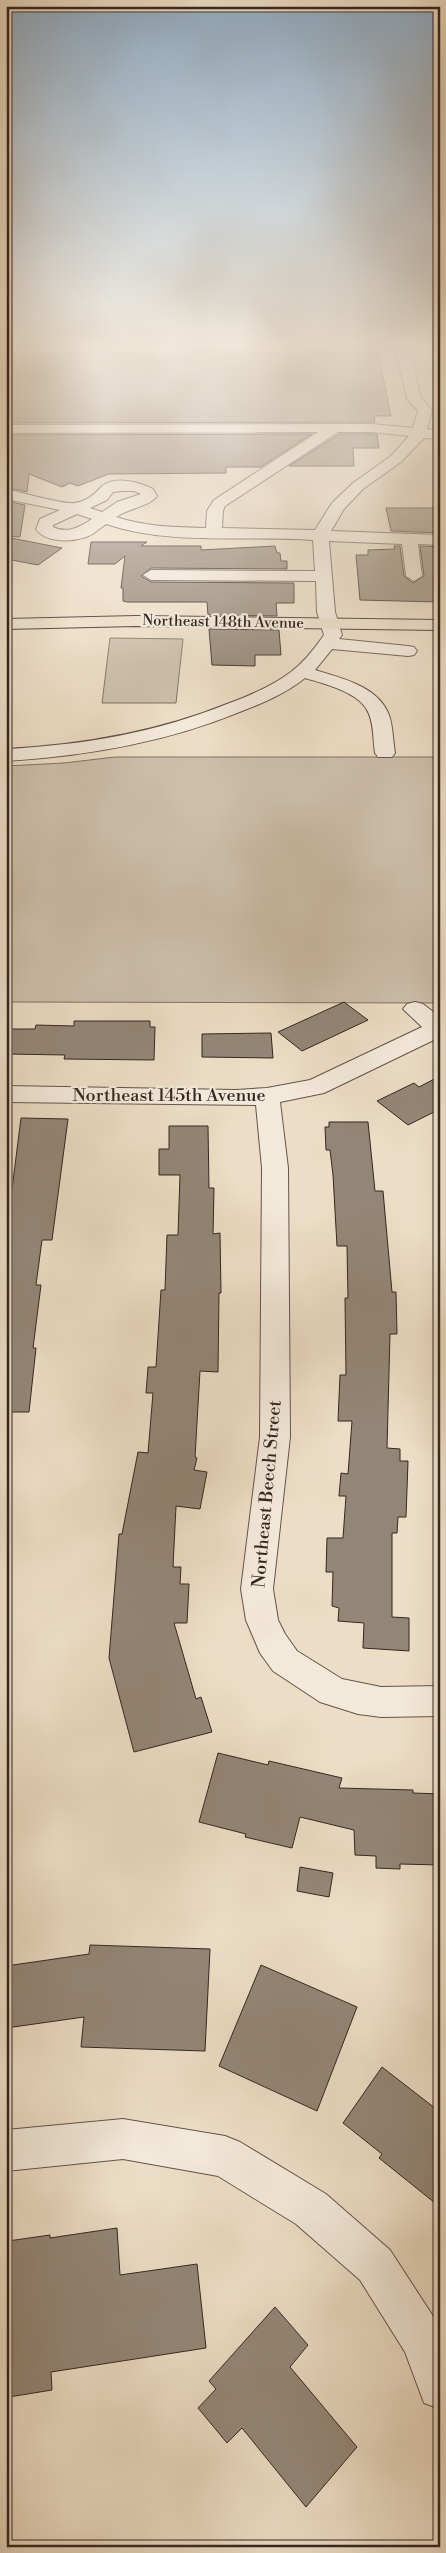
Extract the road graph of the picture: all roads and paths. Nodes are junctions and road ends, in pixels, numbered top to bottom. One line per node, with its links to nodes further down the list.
1 (279, 464): 6 (street)
2 (389, 464): 7 (street)
3 (6, 494): 4 (street)
4 (75, 508): 5 (street); 5 (street); 5 (street)
5 (105, 519): 6 (street)
6 (214, 532): 7 (street)
7 (321, 534): 8 (street); 11 (street)
8 (409, 540): 9 (street); 12 (street)
9 (440, 540)
10 (151, 575): 11 (street)
11 (324, 576): 13 (street)
12 (414, 576)
13 (330, 623): 14 (main road, Northeast 148th Avenue); 15 (main road, Northeast 148th Avenue); 16 (street)
14 (6, 624)
15 (440, 625)
16 (327, 643): 17 (street); 18 (street)
17 (408, 651)
18 (303, 672): 19 (street); 20 (street)
19 (385, 753)
20 (6, 755)
21 (416, 1009): 22 (street, Northeast 145th Avenue)
22 (439, 1028): 24 (street, Northeast 145th Avenue)
23 (6, 1094): 24 (street, Northeast 145th Avenue)
24 (268, 1096): 25 (street, Northeast Beech Street)
25 (440, 1701)
26 (6, 2151): 27 (street)
27 (432, 2336): 28 (street)
28 (440, 2387)

